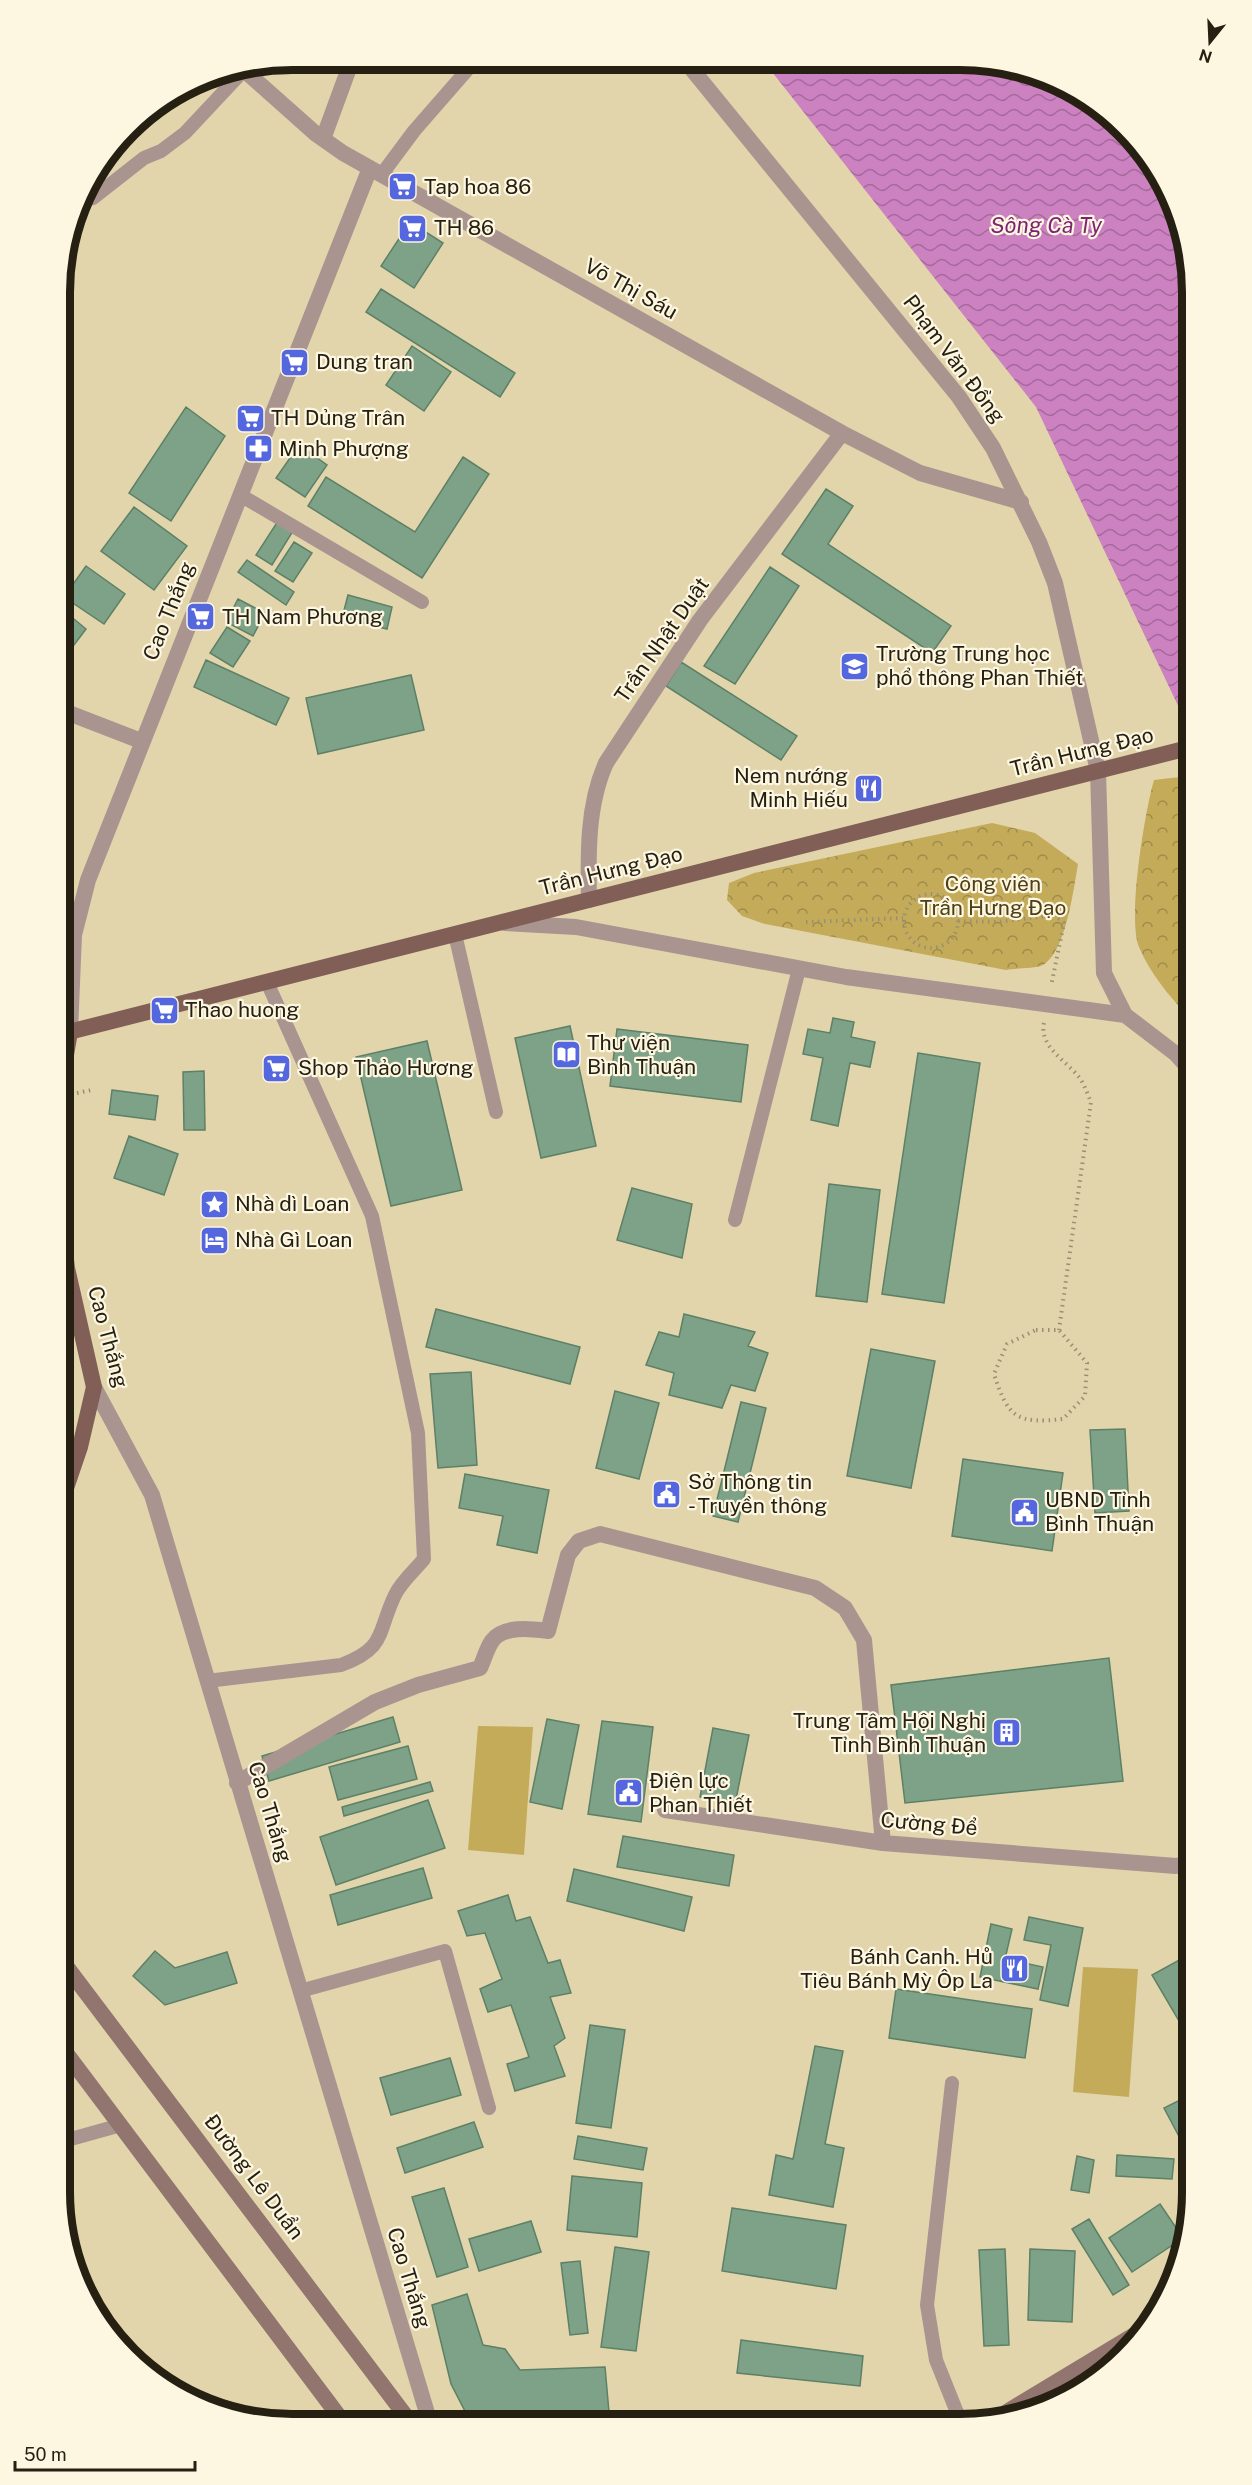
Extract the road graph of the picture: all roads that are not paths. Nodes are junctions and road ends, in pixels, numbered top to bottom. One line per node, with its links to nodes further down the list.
1 (348, 70): 6 (street)
2 (467, 70): 7 (lane)
3 (693, 70): 11 (street, Phạm Văn Đồng)
4 (250, 75): 6 (street, Võ Thị Sáu)
5 (237, 78): 8 (lane)
6 (323, 139): 7 (street, Võ Thị Sáu)
7 (376, 171): 9 (street, Võ Thị Sáu); 10 (street, Cao Thắng)
8 (92, 197)
9 (842, 433): 11 (street, Võ Thị Sáu); 17 (street, Trần Nhật Duật)
10 (240, 495): 12 (lane); 14 (street, Cao Thắng)
11 (1021, 502): 16 (street, Phạm Văn Đồng)
12 (422, 602)
13 (70, 713): 14 (street)
14 (141, 741): 22 (street, Cao Thắng)
15 (1182, 750): 16 (main road, Trần Hưng Đạo)
16 (1098, 771): 17 (main road, Trần Hưng Đạo); 23 (street, Phạm Văn Đồng)
17 (589, 900): 18 (main road, Trần Hưng Đạo)
18 (501, 922): 19 (main road, Trần Hưng Đạo); 20 (street)
19 (455, 934): 21 (main road, Trần Hưng Đạo); 26 (lane)
20 (799, 969): 23 (street); 27 (lane)
21 (267, 982): 24 (main road, Trần Hưng Đạo); 31 (lane)
22 (70, 984)
23 (1125, 1015): 25 (street)
24 (70, 1033)
25 (1182, 1061)
26 (496, 1112)
27 (735, 1220)
28 (70, 1281): 29 (main road, Cao Thắng)
29 (94, 1387): 30 (main road); 31 (street, Cao Thắng)
30 (70, 1476)
31 (207, 1681): 32 (street, Cao Thắng)
32 (237, 1783): 34 (street); 37 (street, Cao Thắng)
33 (665, 1810): 34 (street, Cường Để)
34 (882, 1843): 35 (street, Cường Để)
35 (1182, 1865)
36 (70, 1971): 46 (main road, Đường Lê Duẩn)
37 (300, 1990): 40 (lane); 47 (street, Cao Thắng)
38 (70, 2058): 41 (main road)
39 (952, 2083): 48 (lane)
40 (489, 2108)
41 (121, 2125): 42 (lane); 45 (main road)
42 (70, 2139)
43 (1124, 2341): 44 (main road)
44 (1014, 2408)
45 (337, 2414)
46 (404, 2414)
47 (427, 2414)
48 (958, 2414)

